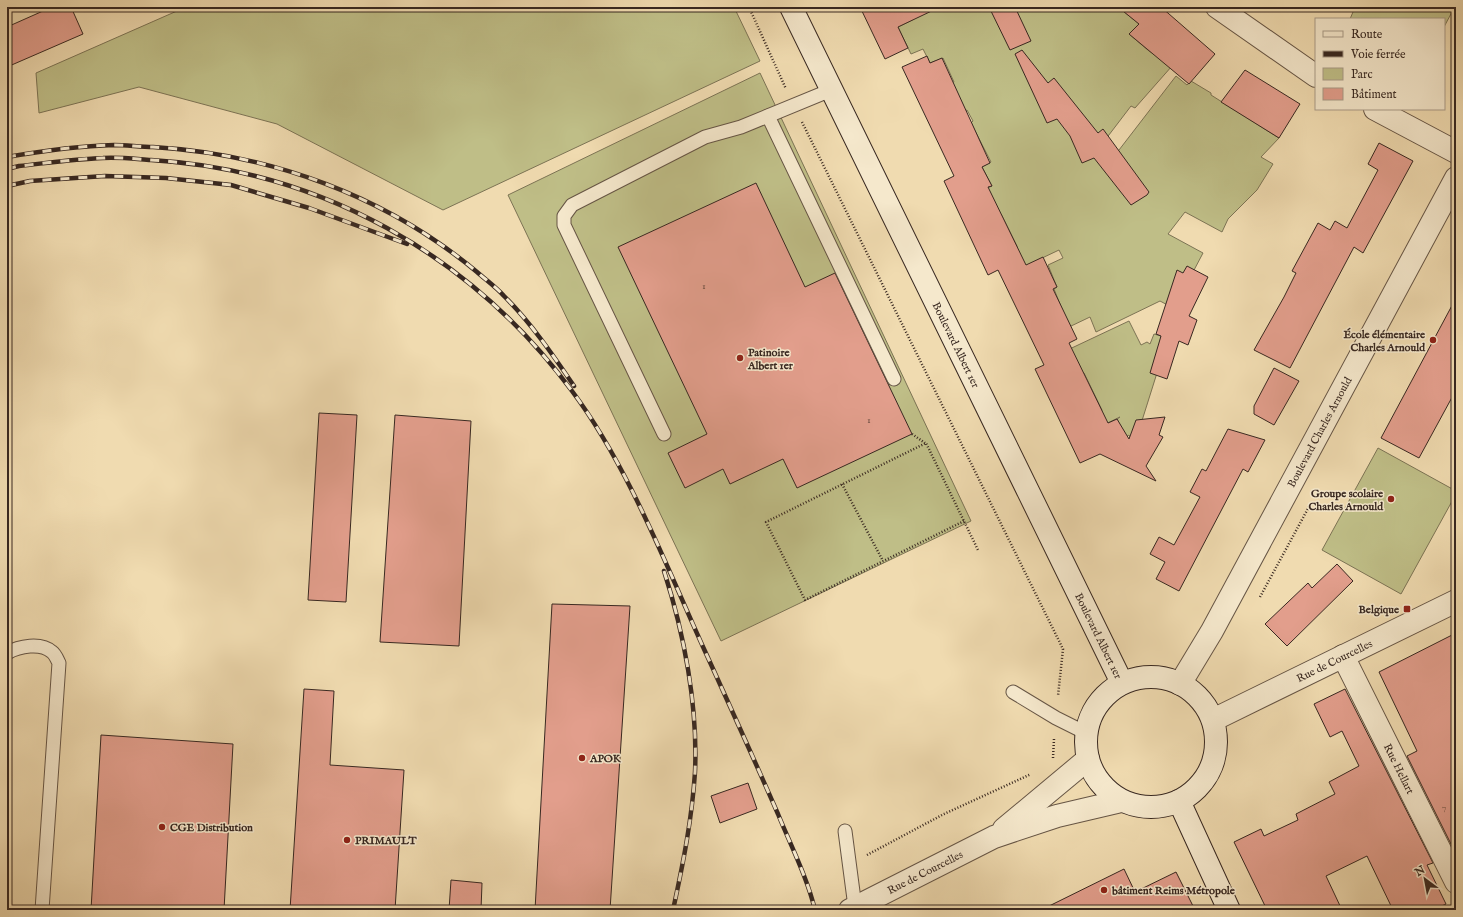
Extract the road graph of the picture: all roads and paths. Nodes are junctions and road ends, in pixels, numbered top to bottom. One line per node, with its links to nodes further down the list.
1 (750, 7): 6 (path)
2 (791, 7): 5 (street, Boulevard Albert 1er)
3 (1217, 7): 4 (street)
4 (1315, 75)
5 (831, 90): 6 (lane); 22 (street, Boulevard Albert 1er)
6 (794, 106): 8 (lane); 25 (path)
7 (1377, 110): 9 (street)
8 (768, 116): 11 (lane); 12 (lane)
9 (1456, 152)
10 (1456, 178): 23 (street, Boulevard Charles Arnould)
11 (894, 379)
12 (664, 434)
13 (912, 434): 14 (path)
14 (926, 443): 15 (path); 16 (path)
15 (842, 484): 18 (path); 18 (path)
16 (964, 521): 17 (path); 18 (path)
17 (978, 550)
18 (883, 561)
19 (1456, 601): 21 (street, Rue de Courcelles)
20 (7, 653): 38 (lane)
21 (1343, 656): 26 (street, Rue de Courcelles); 36 (street, Rue Hellart)
22 (1122, 683): 23 (street); 27 (street)
23 (1180, 684): 26 (street)
24 (1013, 692): 25 (lane)
25 (1056, 718): 27 (lane); 30 (path)
26 (1213, 720): 32 (street)
27 (1086, 733): 28 (street)
28 (1088, 759): 30 (street, Rue de Courcelles); 31 (street)
29 (1032, 773): 35 (path)
30 (1054, 788): 34 (street, Rue de Courcelles)
31 (1121, 801): 32 (street); 34 (street, Rue de Courcelles)
32 (1179, 801): 39 (street)
33 (845, 831): 35 (lane, Rue de Courcelles)
34 (994, 837): 37 (street, Rue de Courcelles)
35 (849, 864): 37 (lane, Rue de Courcelles)
36 (1456, 882)
37 (853, 909)
38 (42, 910)
39 (1229, 910)

